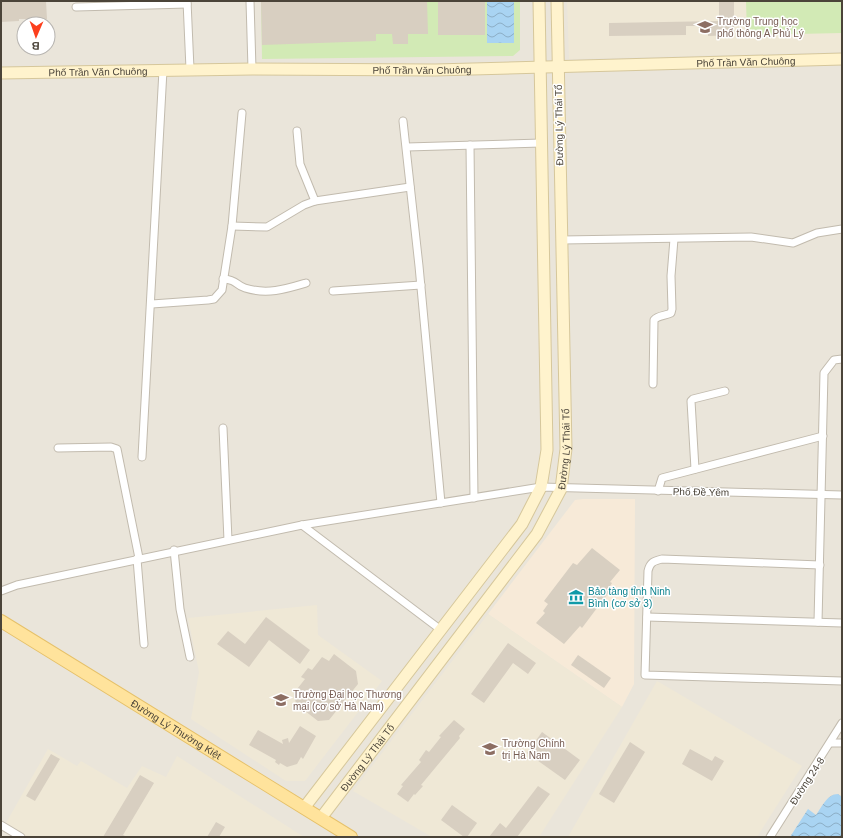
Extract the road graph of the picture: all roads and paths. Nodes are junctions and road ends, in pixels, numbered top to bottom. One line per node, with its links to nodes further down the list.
1 (250, 1): 10 (street)
2 (539, 1): 8 (main road, Đường Lý Thái Tổ)
3 (557, 1): 7 (main road, Đường Lý Thái Tổ)
4 (187, 3): 5 (street); 9 (street)
5 (76, 7)
6 (842, 59): 7 (main road, Phố Trần Văn Chuông)
7 (558, 67): 8 (main road, Phố Trần Văn Chuông); 24 (main road, Đường Lý Thái Tổ)
8 (540, 68): 10 (main road, Phố Trần Văn Chuông); 16 (main road, Đường Lý Thái Tổ)
9 (190, 69): 10 (main road, Phố Trần Văn Chuông); 11 (main road, Phố Trần Văn Chuông)
10 (252, 69)
11 (163, 70): 12 (main road, Phố Trần Văn Chuông); 29 (street)
12 (1, 73)
13 (242, 113): 21 (street)
14 (403, 121): 18 (street)
15 (297, 131): 20 (street)
16 (541, 143): 17 (street); 38 (main road, Đường Lý Thái Tổ)
17 (470, 145): 18 (street); 43 (street)
18 (407, 147): 19 (street)
19 (410, 187): 20 (street); 27 (street)
20 (315, 202): 21 (street)
21 (232, 226): 25 (street)
22 (842, 229): 23 (street)
23 (674, 239): 24 (street); 31 (street)
24 (562, 240): 39 (main road, Đường Lý Thái Tổ)
25 (224, 279): 26 (street); 29 (street)
26 (306, 283)
27 (421, 285): 28 (street); 44 (street)
28 (333, 291)
29 (152, 304): 36 (street)
30 (842, 359): 34 (street)
31 (653, 384)
32 (725, 391): 37 (street)
33 (223, 428): 46 (street)
34 (823, 436): 37 (street); 41 (street)
35 (58, 448): 48 (street)
36 (142, 457)
37 (695, 469): 40 (street)
38 (541, 487): 39 (street, Phố Đề Yêm); 43 (street, Phố Đề Yêm); 55 (main road, Đường Lý Thái Tổ)
39 (561, 489): 40 (street, Phố Đề Yêm); 63 (main road, Đường Lý Thái Tổ)
40 (658, 491): 41 (street, Phố Đề Yêm)
41 (822, 494): 42 (street, Phố Đề Yêm); 49 (street)
42 (842, 495)
43 (474, 498): 44 (street, Phố Đề Yêm)
44 (441, 503): 45 (street, Phố Đề Yêm)
45 (302, 525): 46 (street, Phố Đề Yêm); 55 (street)
46 (228, 540): 47 (street, Phố Đề Yêm)
47 (174, 550): 48 (street, Phố Đề Yêm); 57 (street)
48 (138, 558): 50 (street, Phố Đề Yêm); 56 (street)
49 (820, 565): 51 (street); 53 (street)
50 (1, 591)
51 (647, 617): 53 (street); 58 (street)
52 (1, 621): 62 (main road, Đường Lý Thường Kiệt)
53 (818, 622): 54 (street)
54 (842, 623)
55 (441, 630): 62 (main road, Đường Lý Thái Tổ)
56 (144, 644)
57 (190, 657)
58 (842, 681)
59 (842, 723): 60 (street, Đường 24-8)
60 (831, 743): 61 (street); 67 (street, Đường 24-8)
61 (842, 743)
62 (304, 808): 63 (main road, Đường Lý Thường Kiệt)
63 (321, 818): 66 (main road, Đường Lý Thường Kiệt)
64 (1, 825): 65 (street)
65 (20, 837)
66 (351, 837)
67 (770, 837)

